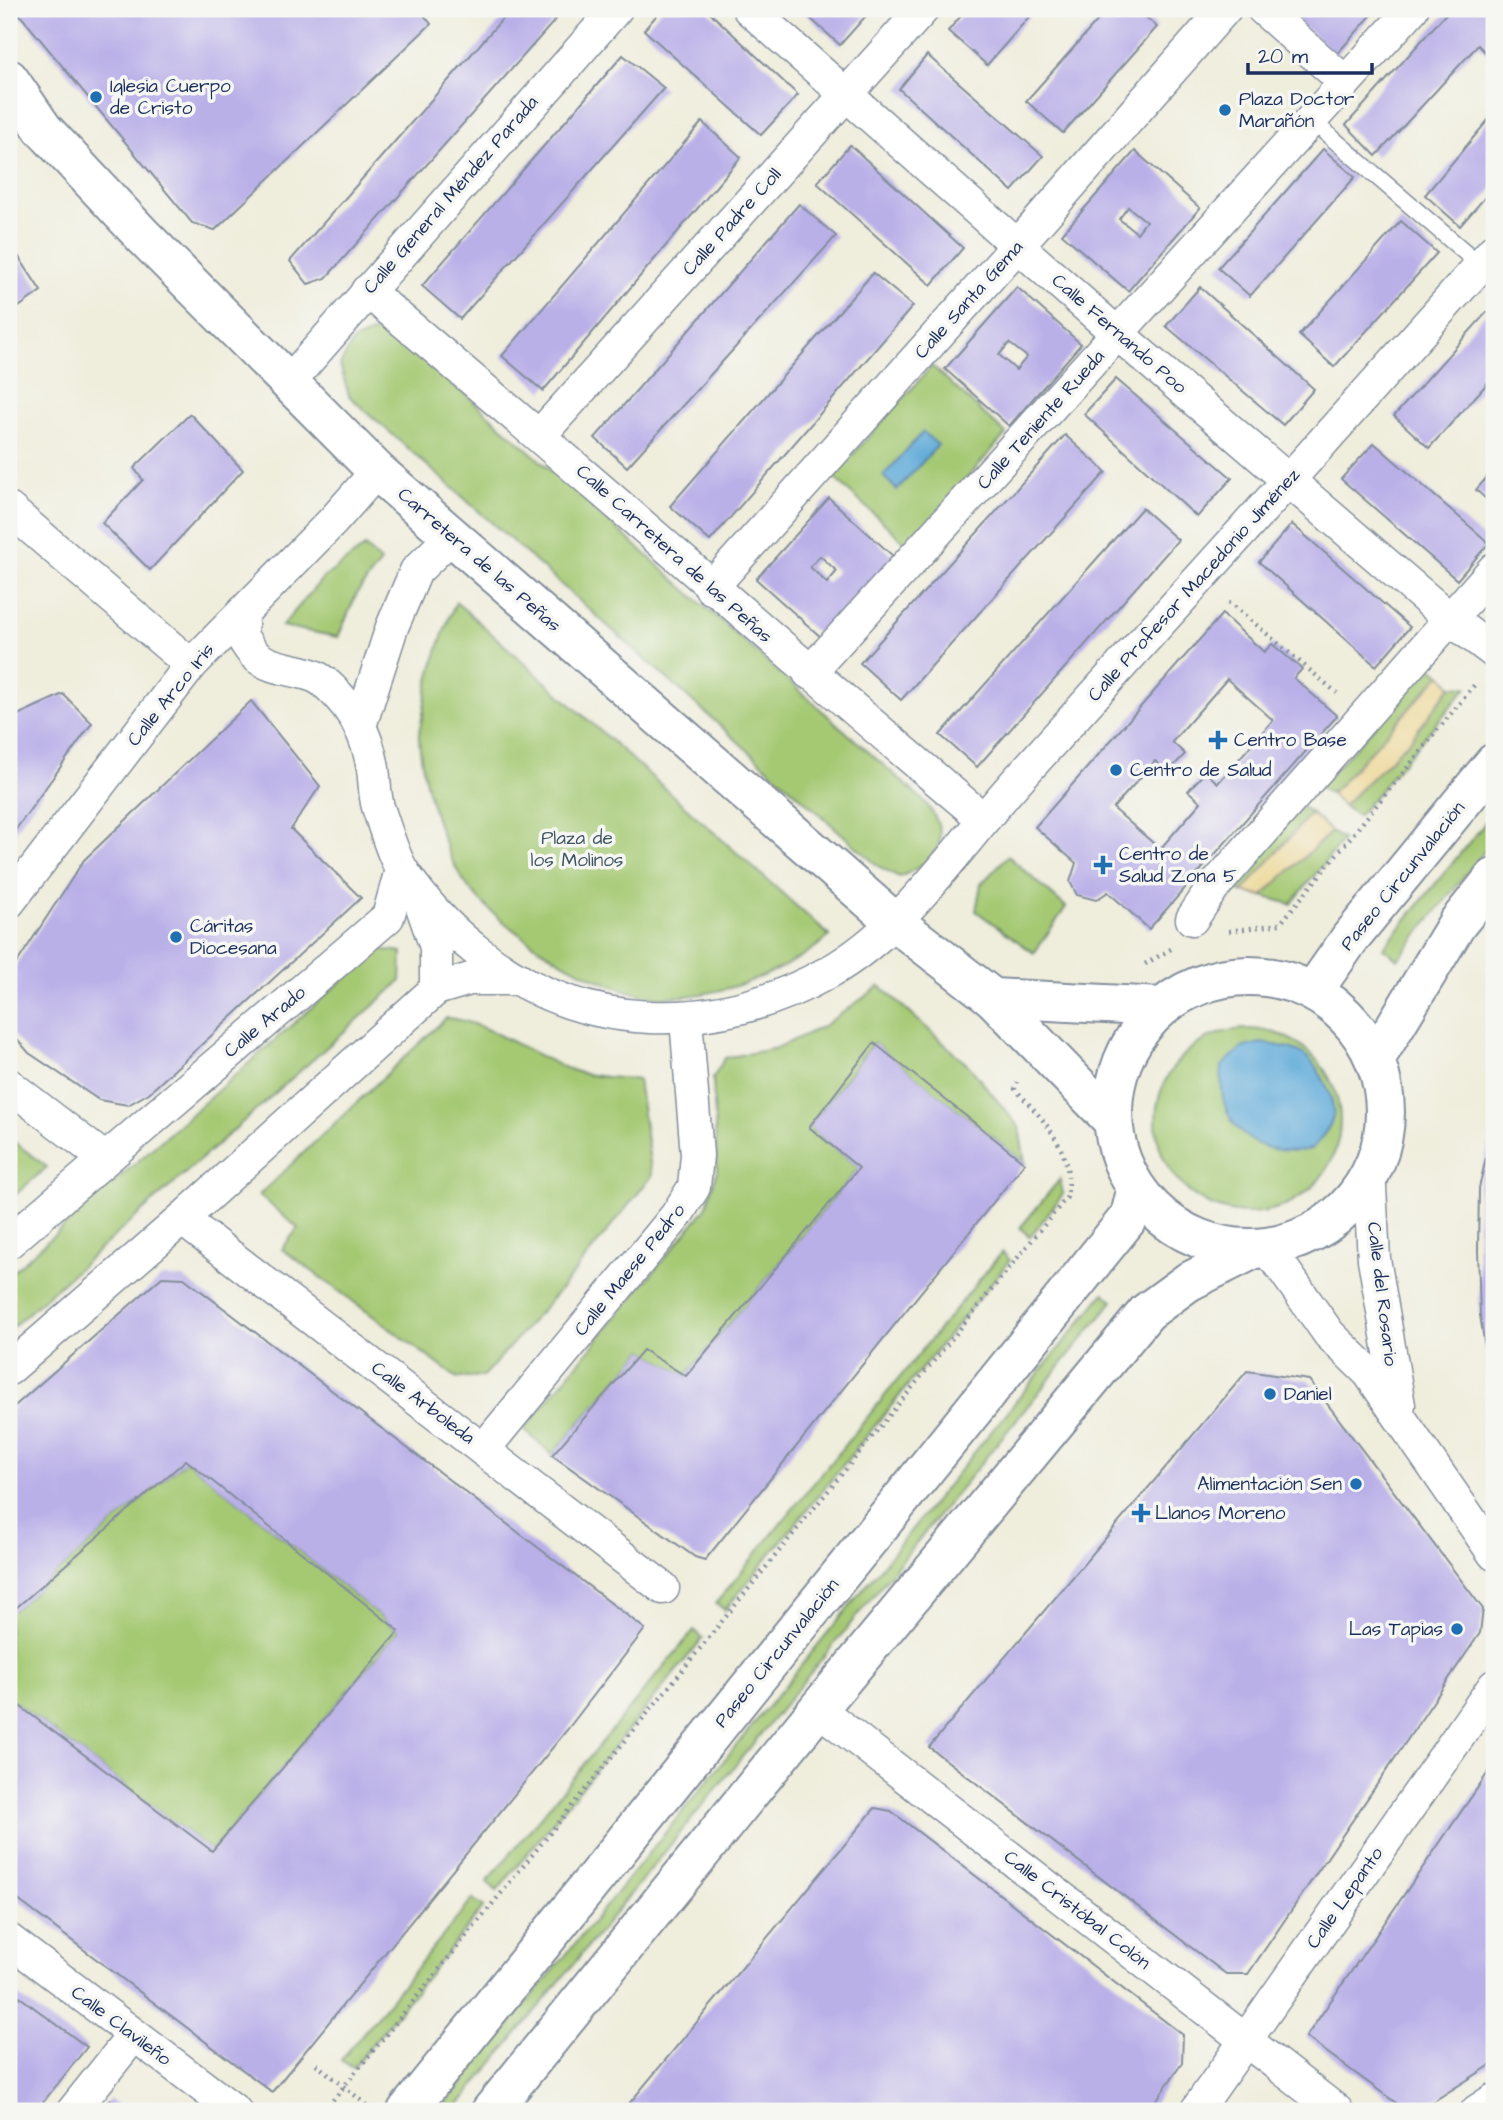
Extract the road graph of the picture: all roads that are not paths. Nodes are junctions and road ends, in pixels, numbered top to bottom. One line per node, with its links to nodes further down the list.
1 (616, 9): 13 (street, Calle General Méndez Parada)
2 (750, 9): 9 (street, Calle Fernando Poo)
3 (923, 9): 9 (street, Calle Padre Coll)
4 (1263, 9): 8 (street)
5 (1412, 9): 8 (street, Calle Teniente Rueda)
6 (1214, 12): 11 (street, Calle Santa Gema)
7 (9, 79): 15 (main road, Carretera de las Peñas)
8 (1345, 82): 10 (street, Calle Teniente Rueda)
9 (847, 95): 11 (street, Calle Fernando Poo); 16 (street, Calle Padre Coll)
10 (1311, 120): 12 (lane); 14 (street, Calle Teniente Rueda)
11 (1018, 245): 14 (street, Calle Fernando Poo); 22 (street, Calle Santa Gema)
12 (1487, 258): 18 (street, Calle Profesor Macedonio Jiménez)
13 (367, 291): 15 (street, Calle General Méndez Parada); 16 (street, Calle Carretera de las Peñas)
14 (1119, 335): 18 (street, Calle Fernando Poo); 27 (street, Calle Teniente Rueda)
15 (288, 383): 17 (main road, Carretera de las Peñas)
16 (540, 435): 22 (street, Calle Carretera de las Peñas)
17 (377, 471): 20 (main road, Carretera de las Peñas); 23 (street, Calle Arco Iris)
18 (1290, 480): 24 (street, Calle Fernando Poo); 30 (street, Calle Profesor Macedonio Jiménez)
19 (9, 509): 26 (street)
20 (452, 536): 28 (street); 34 (main road, Carretera de las Peñas)
21 (1494, 569): 24 (street)
22 (711, 588): 27 (street, Calle Carretera de las Peñas)
23 (244, 612): 26 (street, Calle Arco Iris); 28 (street)
24 (1450, 619): 25 (street, Calle Fernando Poo); 35 (street)
25 (1494, 652)
26 (191, 665): 33 (street, Calle Arco Iris)
27 (809, 673): 30 (street, Calle Carretera de las Peñas)
28 (360, 726): 31 (street)
29 (1494, 763): 38 (main road, Paseo Circunvalación)
30 (982, 818): 34 (street, Calle Profesor Macedonio Jiménez)
31 (401, 870): 36 (street); 37 (street); 45 (street, Calle Arado)
32 (1494, 878): 42 (main road)
33 (12, 890)
34 (896, 923): 39 (main road, Carretera de las Peñas); 41 (street)
35 (1197, 932)
36 (519, 979): 37 (street); 41 (street)
37 (436, 989): 48 (street)
38 (1314, 990): 40 (main road); 42 (main road)
39 (993, 998): 40 (main road); 44 (main road, Carretera de las Peñas)
40 (1160, 1007): 44 (main road)
41 (686, 1019): 53 (street, Calle Maese Pedro)
42 (1376, 1058): 46 (main road)
43 (9, 1085): 45 (street)
44 (1110, 1116): 47 (main road)
45 (105, 1159): 49 (street, Calle Arado)
46 (1368, 1170): 50 (main road); 52 (street, Calle del Rosario)
47 (1136, 1191): 50 (main road); 64 (main road, Paseo Circunvalación)
48 (183, 1219): 51 (street); 53 (street, Calle Arboleda)
49 (9, 1242)
50 (1258, 1248): 52 (street, Calle del Rosario); 57 (main road)
51 (9, 1369)
52 (1401, 1416): 54 (street, Calle del Rosario)
53 (483, 1450): 55 (street, Calle Arboleda)
54 (1494, 1554)
55 (663, 1588)
56 (1494, 1686): 60 (street, Calle Lepanto)
57 (818, 1709): 60 (street, Calle Cristóbal Colón); 65 (main road)
58 (9, 1940): 59 (street, Calle Clavileño)
59 (133, 2036): 62 (street); 63 (street, Calle Clavileño)
60 (1245, 2040): 66 (street, Calle Lepanto); 67 (street, Calle Cristóbal Colón)
61 (1494, 2100): 68 (street)
62 (73, 2111)
63 (235, 2111)
64 (407, 2111)
65 (491, 2111)
66 (1196, 2111)
67 (1337, 2111)
68 (1476, 2111)

